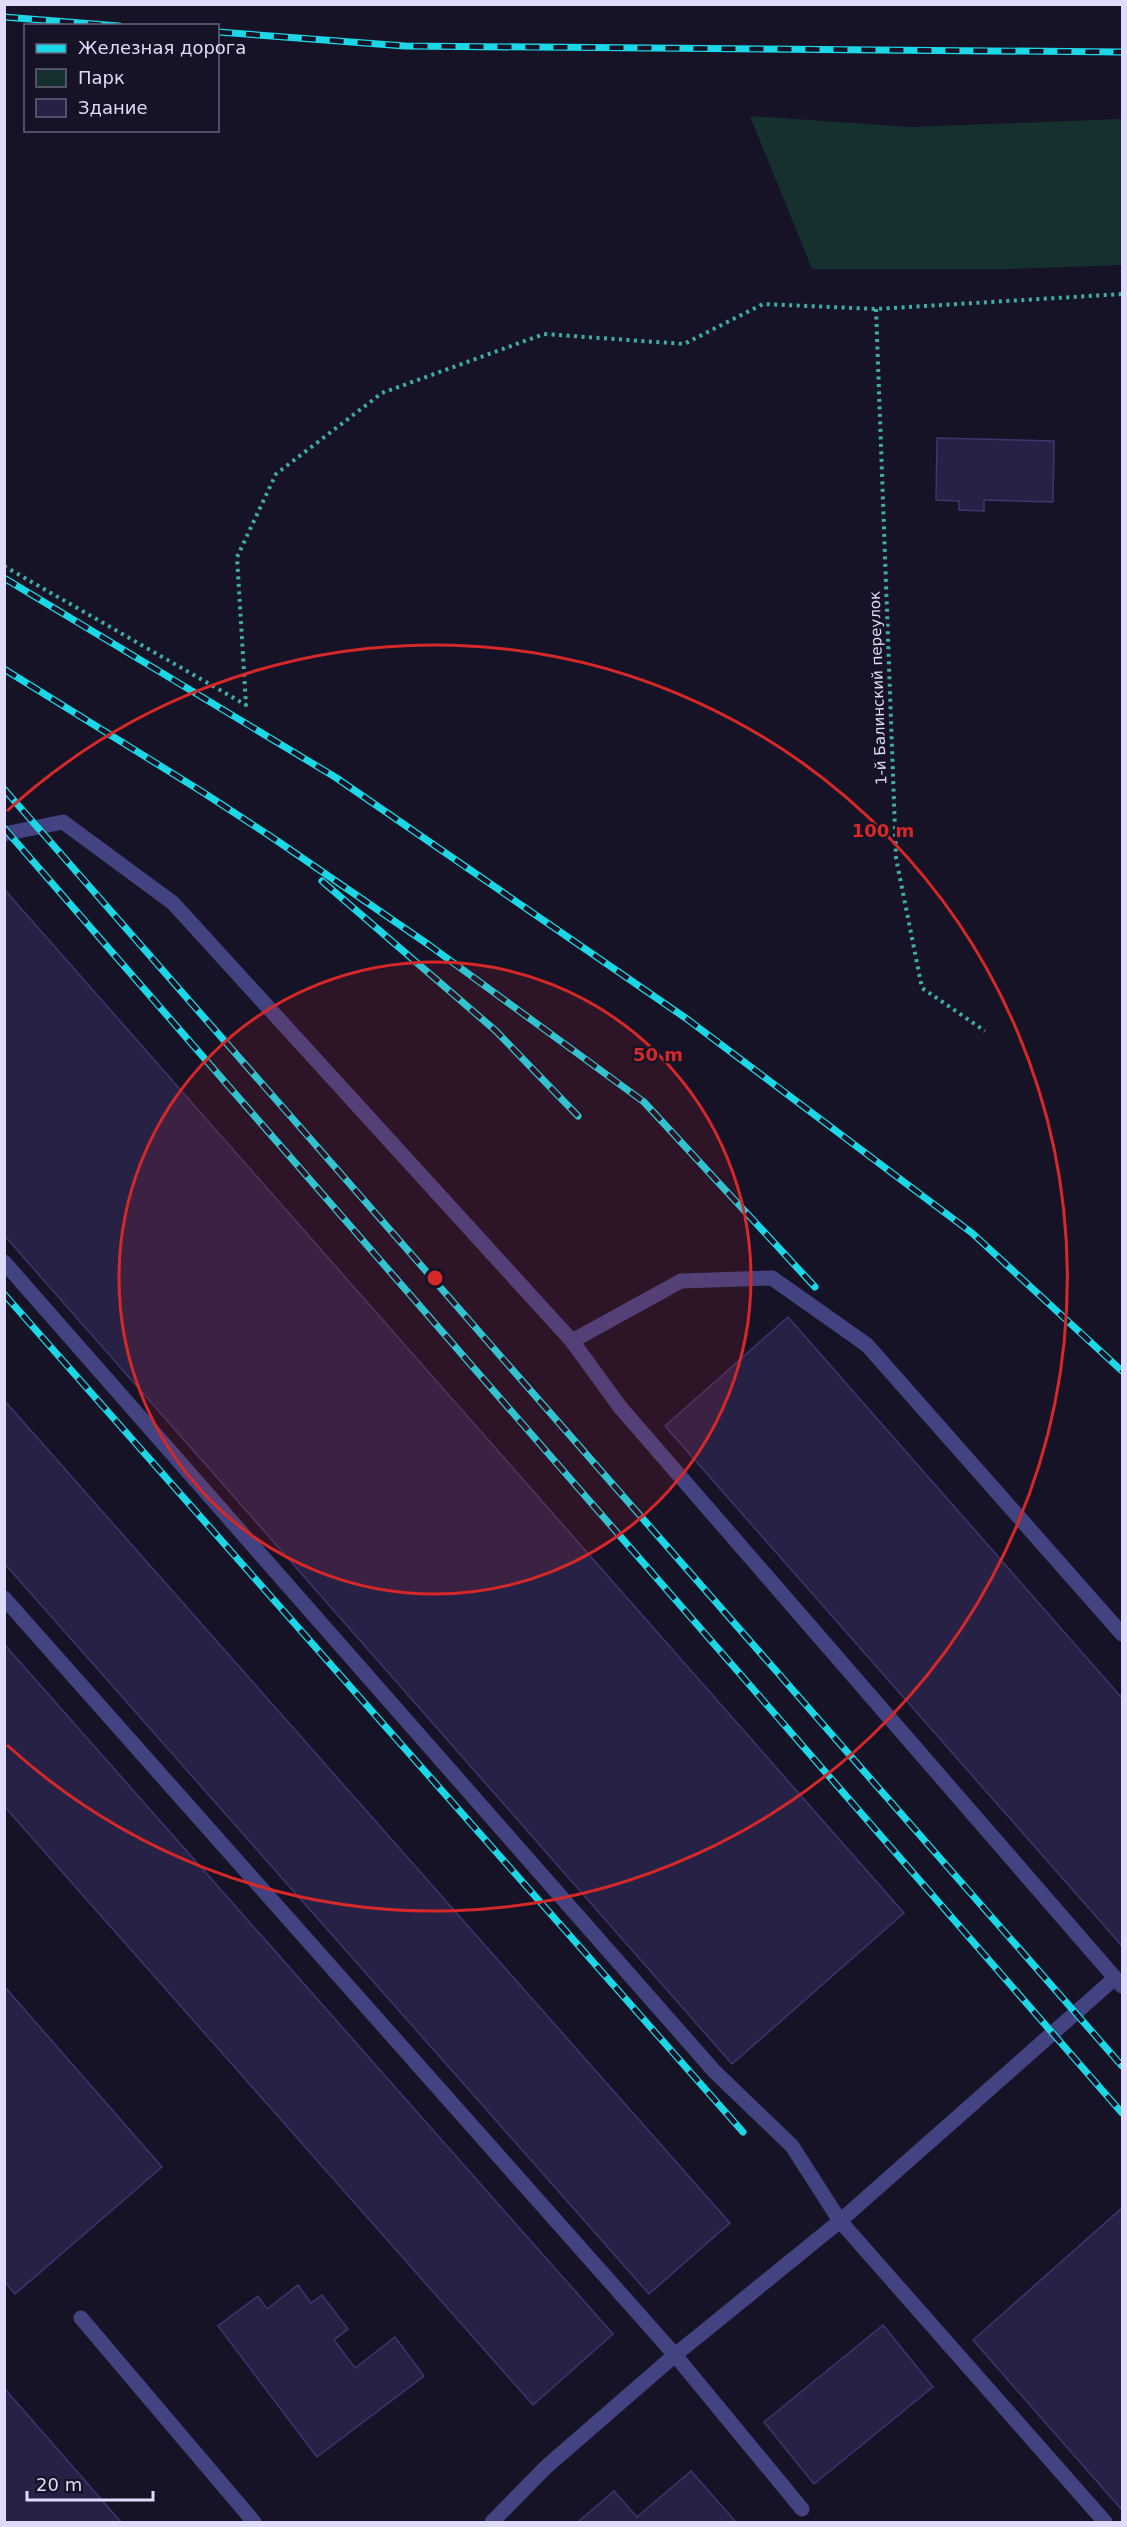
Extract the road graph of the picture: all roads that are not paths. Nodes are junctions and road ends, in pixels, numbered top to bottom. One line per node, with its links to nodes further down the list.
1 (4, 834): 3 (lane)
2 (4, 1262): 7 (lane)
3 (572, 1341): 5 (lane); 6 (lane)
4 (4, 1598): 9 (lane)
5 (1122, 1635)
6 (1119, 1982): 7 (lane)
7 (840, 2221): 9 (lane); 13 (lane)
8 (81, 2318): 11 (lane)
9 (675, 2355): 10 (lane); 12 (lane)
10 (802, 2509)
11 (254, 2523)
12 (492, 2523)
13 (1105, 2523)

